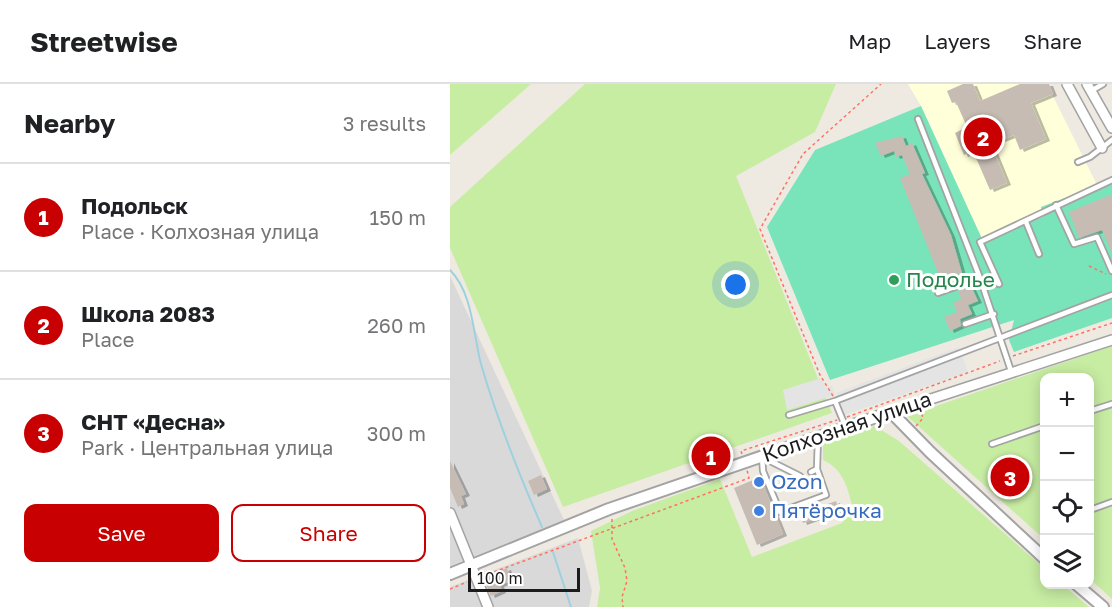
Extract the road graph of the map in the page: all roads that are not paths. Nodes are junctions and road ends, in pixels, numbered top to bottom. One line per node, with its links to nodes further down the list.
1 (1067, 84): 7 (street)
2 (1103, 84): 3 (lane)
3 (1089, 87): 5 (street)
4 (918, 119): 14 (lane)
5 (1112, 128)
6 (1112, 140): 7 (lane)
7 (1102, 148): 8 (lane)
8 (1078, 162)
9 (1112, 180): 10 (lane)
10 (1056, 205): 11 (lane); 13 (lane)
11 (1026, 222): 12 (lane); 15 (lane)
12 (1040, 254)
13 (1112, 271)
14 (981, 278): 16 (lane); 18 (lane)
15 (999, 284)
16 (938, 293)
17 (1112, 295): 20 (lane)
18 (994, 314): 19 (lane); 20 (lane)
19 (965, 324)
20 (1001, 336): 22 (lane); 23 (lane)
21 (1112, 340): 22 (street, Колхозная улица)
22 (1011, 372): 26 (street, Колхозная улица)
23 (835, 401): 27 (lane); 29 (lane)
24 (1112, 404): 25 (lane)
25 (1094, 409)
26 (891, 412): 29 (street, Колхозная улица); 39 (street)
27 (789, 415)
28 (1041, 427): 31 (lane)
29 (846, 428): 30 (street, Колхозная улица)
30 (818, 437): 32 (street, Колхозная улица); 33 (lane)
31 (992, 444)
32 (762, 456): 33 (lane); 35 (lane); 40 (street, Колхозная улица)
33 (817, 469): 34 (lane)
34 (811, 472)
35 (800, 476)
36 (1112, 502): 37 (lane)
37 (1094, 508)
38 (450, 513): 40 (street)
39 (1040, 554)
40 (471, 566): 41 (street, Колхозная улица); 43 (street)
41 (450, 574)
42 (1081, 589): 44 (street)
43 (488, 607)
44 (1103, 607)

